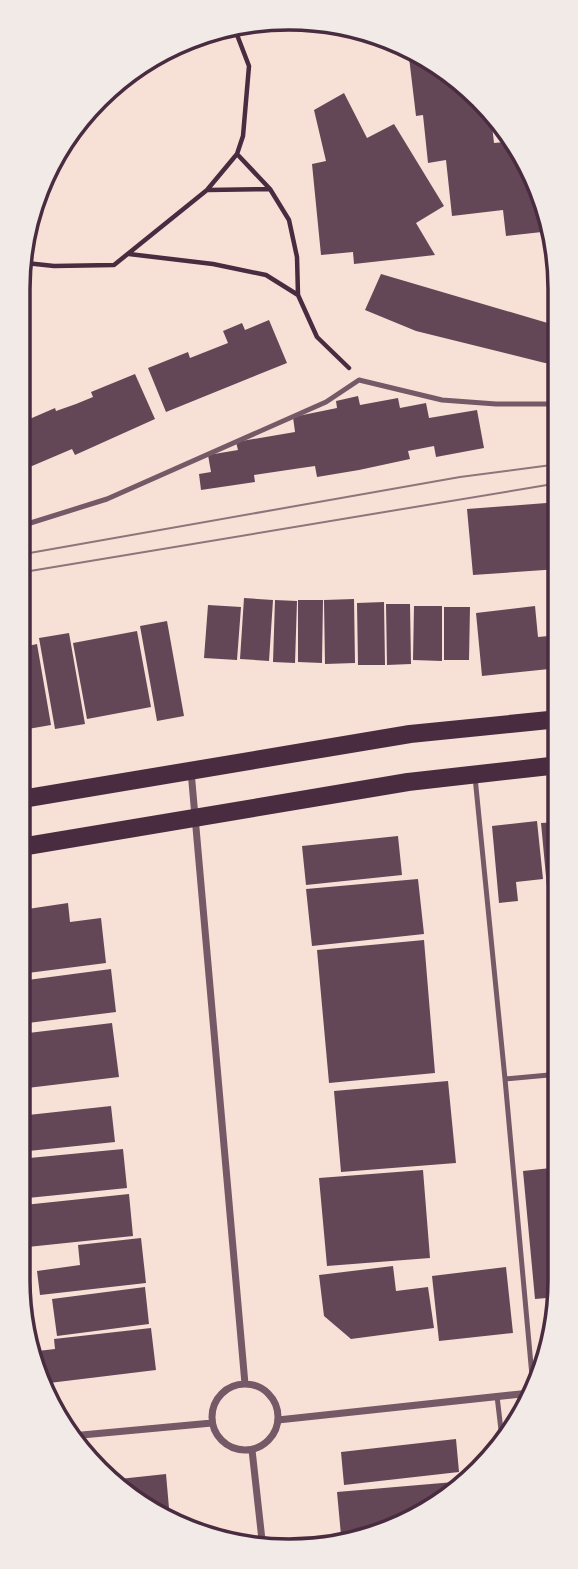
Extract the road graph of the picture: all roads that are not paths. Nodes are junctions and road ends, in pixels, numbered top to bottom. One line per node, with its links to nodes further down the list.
1 (548, 404): 2 (lane)
2 (30, 522)
3 (548, 720): 5 (main road)
4 (548, 766): 6 (main road)
5 (191, 771): 7 (main road); 8 (street)
6 (474, 773): 8 (main road); 11 (lane)
7 (30, 798)
8 (195, 819): 9 (main road); 13 (street)
9 (30, 846)
10 (548, 1075): 11 (lane)
11 (505, 1079): 12 (lane)
12 (532, 1371)
13 (245, 1384): 16 (street); 17 (street)
14 (523, 1394): 15 (street)
15 (497, 1396): 16 (street); 18 (lane)
16 (278, 1420): 20 (street)
17 (212, 1423): 19 (street); 20 (street)
18 (501, 1430)
19 (81, 1435)
20 (252, 1450): 21 (street)
21 (262, 1538)

